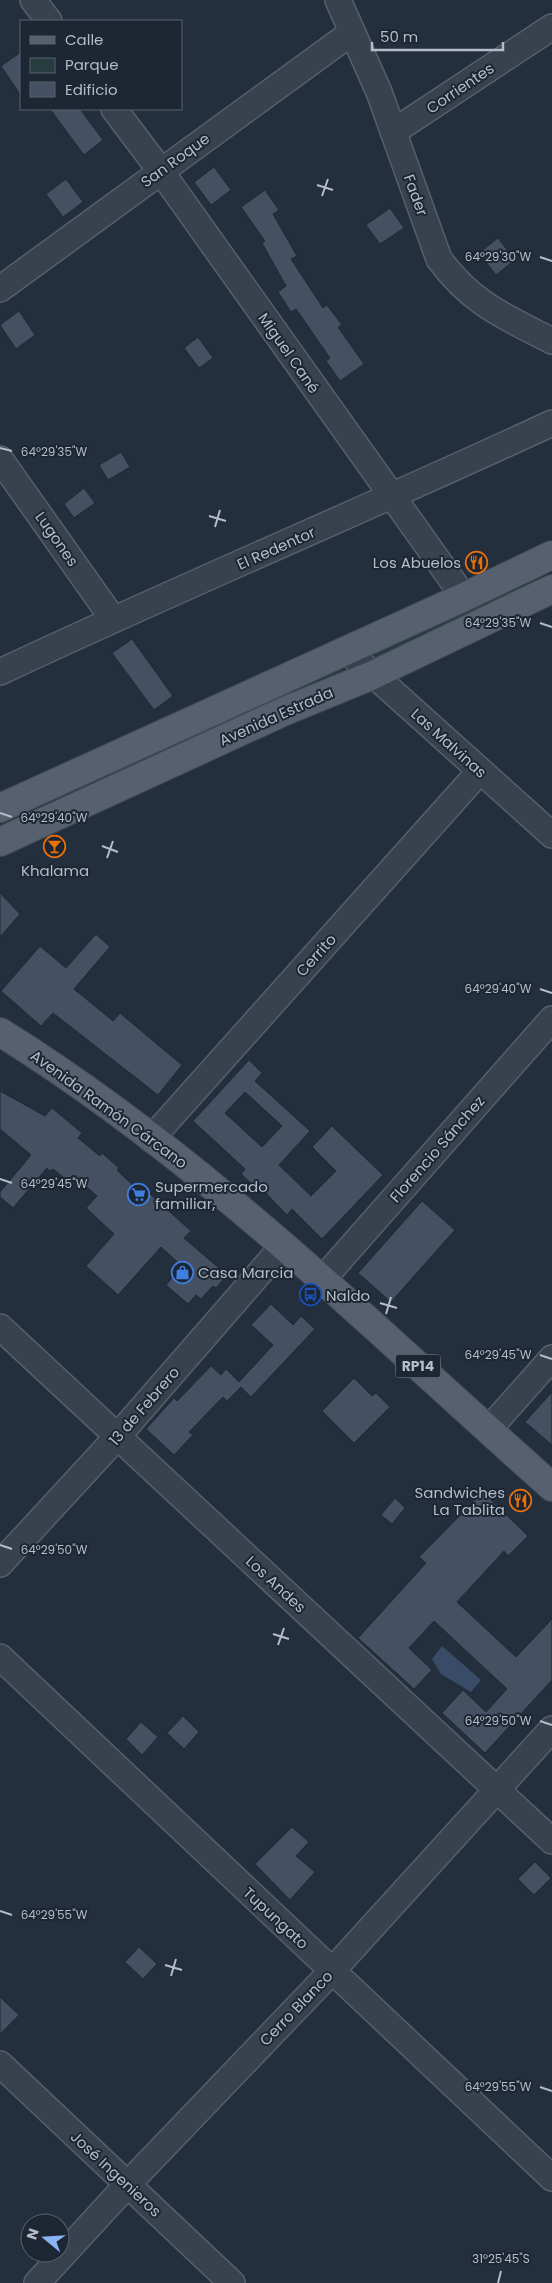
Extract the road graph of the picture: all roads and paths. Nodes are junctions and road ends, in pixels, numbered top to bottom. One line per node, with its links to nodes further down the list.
1 (33, 0): 3 (street)
2 (338, 0): 4 (street, Fader)
3 (48, 20)
4 (351, 33): 7 (street, Fader); 8 (street, San Roque)
5 (548, 35): 7 (street, Corrientes)
6 (115, 110): 8 (street, Miguel Cané)
7 (393, 132): 10 (street, Fader)
8 (160, 170): 9 (street, San Roque); 13 (street, Miguel Cané)
9 (0, 289)
10 (552, 341)
11 (552, 423): 13 (street, El Redentor)
12 (0, 459): 17 (street, Lugones)
13 (392, 498): 16 (street, Miguel Cané); 17 (street, El Redentor)
14 (549, 564): 16 (main road, Avenida Estrada)
15 (552, 590): 20 (main road, Avenida Estrada)
16 (464, 597): 18 (main road, Avenida Estrada)
17 (113, 619): 19 (street, El Redentor)
18 (346, 650): 20 (street, Las Malvinas); 21 (main road, Avenida Estrada)
19 (0, 672)
20 (373, 675): 22 (main road, Avenida Estrada); 23 (street, Las Malvinas)
21 (270, 684): 22 (street); 24 (main road, Avenida Estrada)
22 (285, 710): 26 (main road, Avenida Estrada)
23 (480, 771): 25 (street, Las Malvinas); 29 (street, Cerrito)
24 (0, 808)
25 (552, 835)
26 (0, 842)
27 (552, 1019): 31 (street, Florencio Sánchez)
28 (0, 1032): 29 (main road, Avenida Ramón Cárcano / RP14)
29 (151, 1139): 30 (main road, Avenida Ramón Cárcano / RP14)
30 (284, 1245): 31 (main road, Avenida Ramón Cárcano / RP14); 35 (street, 13 de Febrero)
31 (322, 1280): 34 (main road, Avenida Ramón Cárcano / RP14)
32 (0, 1327): 35 (street, Los Andes)
33 (552, 1358): 34 (street)
34 (488, 1430): 36 (main road, Avenida Ramón Cárcano / RP14)
35 (117, 1437): 37 (street, 13 de Febrero); 40 (street, Los Andes)
36 (552, 1487)
37 (0, 1564)
38 (0, 1657): 42 (street, Tupungato)
39 (552, 1729): 40 (street, Cerro Blanco)
40 (497, 1790): 41 (street, Los Andes); 42 (street, Cerro Blanco)
41 (552, 1841)
42 (332, 1971): 44 (street, Tupungato); 45 (street, Cerro Blanco)
43 (0, 2064): 45 (street, José Ingenieros)
44 (552, 2178)
45 (127, 2185): 46 (street, Cerro Blanco); 47 (street, José Ingenieros)
46 (37, 2283)
47 (232, 2283)

